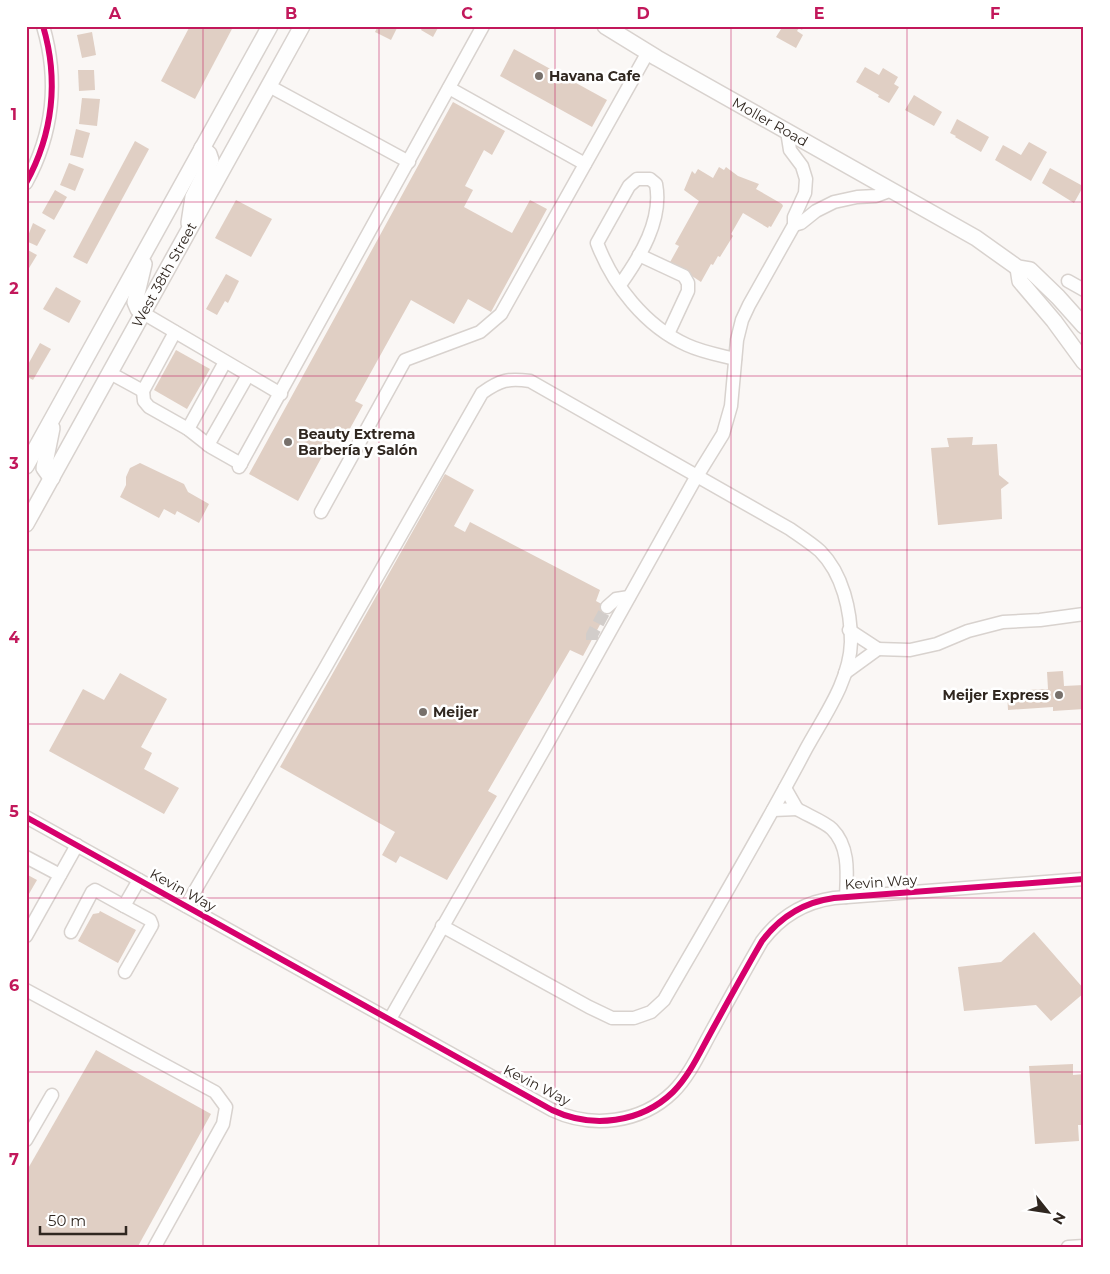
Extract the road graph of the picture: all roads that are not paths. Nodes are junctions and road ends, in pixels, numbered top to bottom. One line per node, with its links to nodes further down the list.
1 (43, 26): 13 (street)
2 (270, 26): 10 (main road, West 38th Street)
3 (302, 26): 7 (main road, West 38th Street)
4 (483, 26): 8 (street)
5 (606, 26): 6 (main road, Moller Road)
6 (648, 52): 9 (main road, Moller Road); 12 (street)
7 (269, 86): 11 (street); 16 (main road, West 38th Street)
8 (449, 88): 11 (street); 12 (street)
9 (787, 131): 14 (main road, Moller Road); 15 (street)
10 (202, 148): 16 (main road); 17 (main road, West 38th Street)
11 (409, 162): 33 (street)
12 (585, 164): 40 (street)
13 (26, 183)
14 (892, 190): 15 (street); 19 (main road, Moller Road)
15 (794, 225): 27 (street)
16 (188, 232): 23 (main road, West 38th Street)
17 (147, 248): 23 (main road); 34 (main road, West 38th Street)
18 (639, 254): 21 (street); 21 (street); 26 (street)
19 (1018, 268): 24 (main road, Moller Road); 29 (main road)
20 (1068, 281): 22 (street)
21 (620, 285): 26 (street)
22 (1084, 290)
23 (144, 313): 25 (street); 30 (main road, West 38th Street)
24 (1084, 326)
25 (176, 332): 28 (street); 32 (street)
26 (668, 334): 27 (street)
27 (735, 359): 38 (street)
28 (225, 362): 31 (street); 35 (street)
29 (1084, 362)
30 (110, 373): 32 (street); 39 (main road, West 38th Street)
31 (248, 374): 33 (street); 36 (street)
32 (143, 391): 35 (street)
33 (281, 394): 36 (street)
34 (54, 419): 37 (main road, West 38th Street); 39 (main road)
35 (188, 429): 36 (street)
36 (208, 445)
37 (26, 466)
38 (698, 475): 42 (street); 45 (street); 61 (street)
39 (52, 478): 41 (main road, West 38th Street)
40 (321, 512)
41 (26, 524)
42 (629, 597): 43 (street); 48 (street)
43 (607, 607)
44 (1084, 614): 47 (street)
45 (850, 630): 47 (street); 49 (street)
46 (592, 640): 48 (street)
47 (878, 649): 49 (street)
48 (598, 653): 62 (street)
49 (846, 673): 50 (street)
50 (785, 788): 51 (street); 52 (street)
51 (797, 809): 52 (street); 59 (street)
52 (773, 810): 62 (street)
53 (26, 817): 54 (street, Kevin Way)
54 (77, 845): 56 (street); 58 (street, Kevin Way)
55 (26, 857): 56 (street)
56 (60, 875): 64 (street)
57 (1084, 879): 59 (street, Kevin Way)
58 (139, 880): 60 (street); 61 (street, Kevin Way)
59 (846, 897): 67 (street, Kevin Way)
60 (124, 906): 63 (street); 65 (street)
61 (186, 906): 67 (street, Kevin Way)
62 (442, 926): 67 (street)
63 (71, 932)
64 (26, 936)
65 (125, 972)
66 (26, 990): 72 (street)
67 (390, 1019)
68 (52, 1095): 69 (street)
69 (26, 1140)
70 (1084, 1246): 71 (street)
71 (1068, 1247)
72 (154, 1248)

